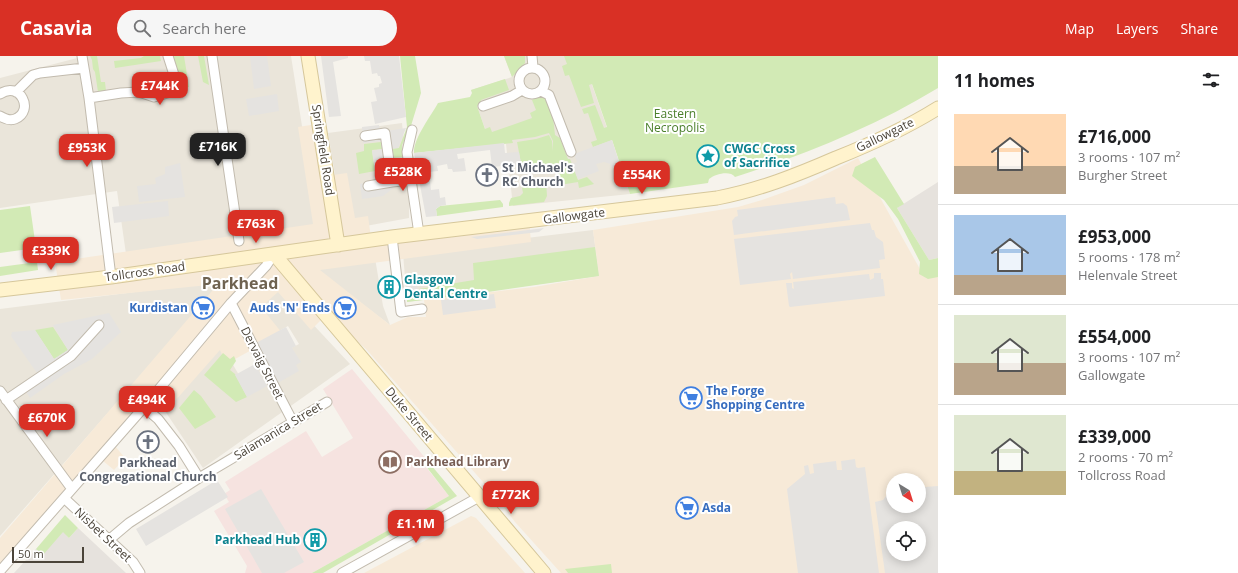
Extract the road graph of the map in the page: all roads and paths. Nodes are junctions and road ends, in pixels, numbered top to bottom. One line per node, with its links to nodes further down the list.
1 (82, 56): 7 (street)
2 (168, 56): 12 (street)
3 (212, 56): 24 (street)
4 (308, 56): 25 (street, Springfield Road)
5 (532, 56): 6 (street)
6 (533, 67): 8 (street); 9 (street)
7 (84, 68): 10 (street); 12 (street)
8 (522, 90): 9 (street); 13 (street)
9 (541, 91): 18 (street)
10 (16, 92): 11 (street); 15 (street)
11 (0, 94)
12 (89, 98): 28 (street)
13 (483, 106)
14 (938, 108): 22 (street, Gallowgate)
15 (0, 116)
16 (412, 130): 19 (street)
17 (364, 136): 20 (street)
18 (571, 152)
19 (412, 180): 20 (street); 22 (street)
20 (392, 182): 21 (street)
21 (368, 186)
22 (419, 234): 23 (street, Gallowgate)
23 (392, 238): 25 (street, Gallowgate); 31 (street)
24 (239, 241)
25 (338, 245): 26 (street, Gallowgate)
26 (274, 254): 27 (street, Gallowgate); 30 (street); 40 (street, Duke Street)
27 (242, 258): 28 (street, Tollcross Road)
28 (111, 277): 29 (street, Tollcross Road)
29 (0, 290)
30 (231, 303): 36 (street); 37 (street, Dervaig Street)
31 (422, 309)
32 (99, 324): 34 (street)
33 (0, 391): 34 (street)
34 (6, 400): 39 (street)
35 (327, 402): 37 (street, Salamanica Street)
36 (144, 407): 38 (street); 39 (street)
37 (293, 422): 38 (street, Salamanica Street)
38 (199, 478): 42 (street, Salamanica Street)
39 (72, 489): 41 (street)
40 (479, 497): 45 (street); 46 (street, Duke Street)
41 (64, 498): 42 (street, Nisbet Street); 43 (street)
42 (110, 540): 44 (street, Nisbet Street)
43 (0, 571)
44 (140, 573)
45 (342, 573)
46 (544, 573)

